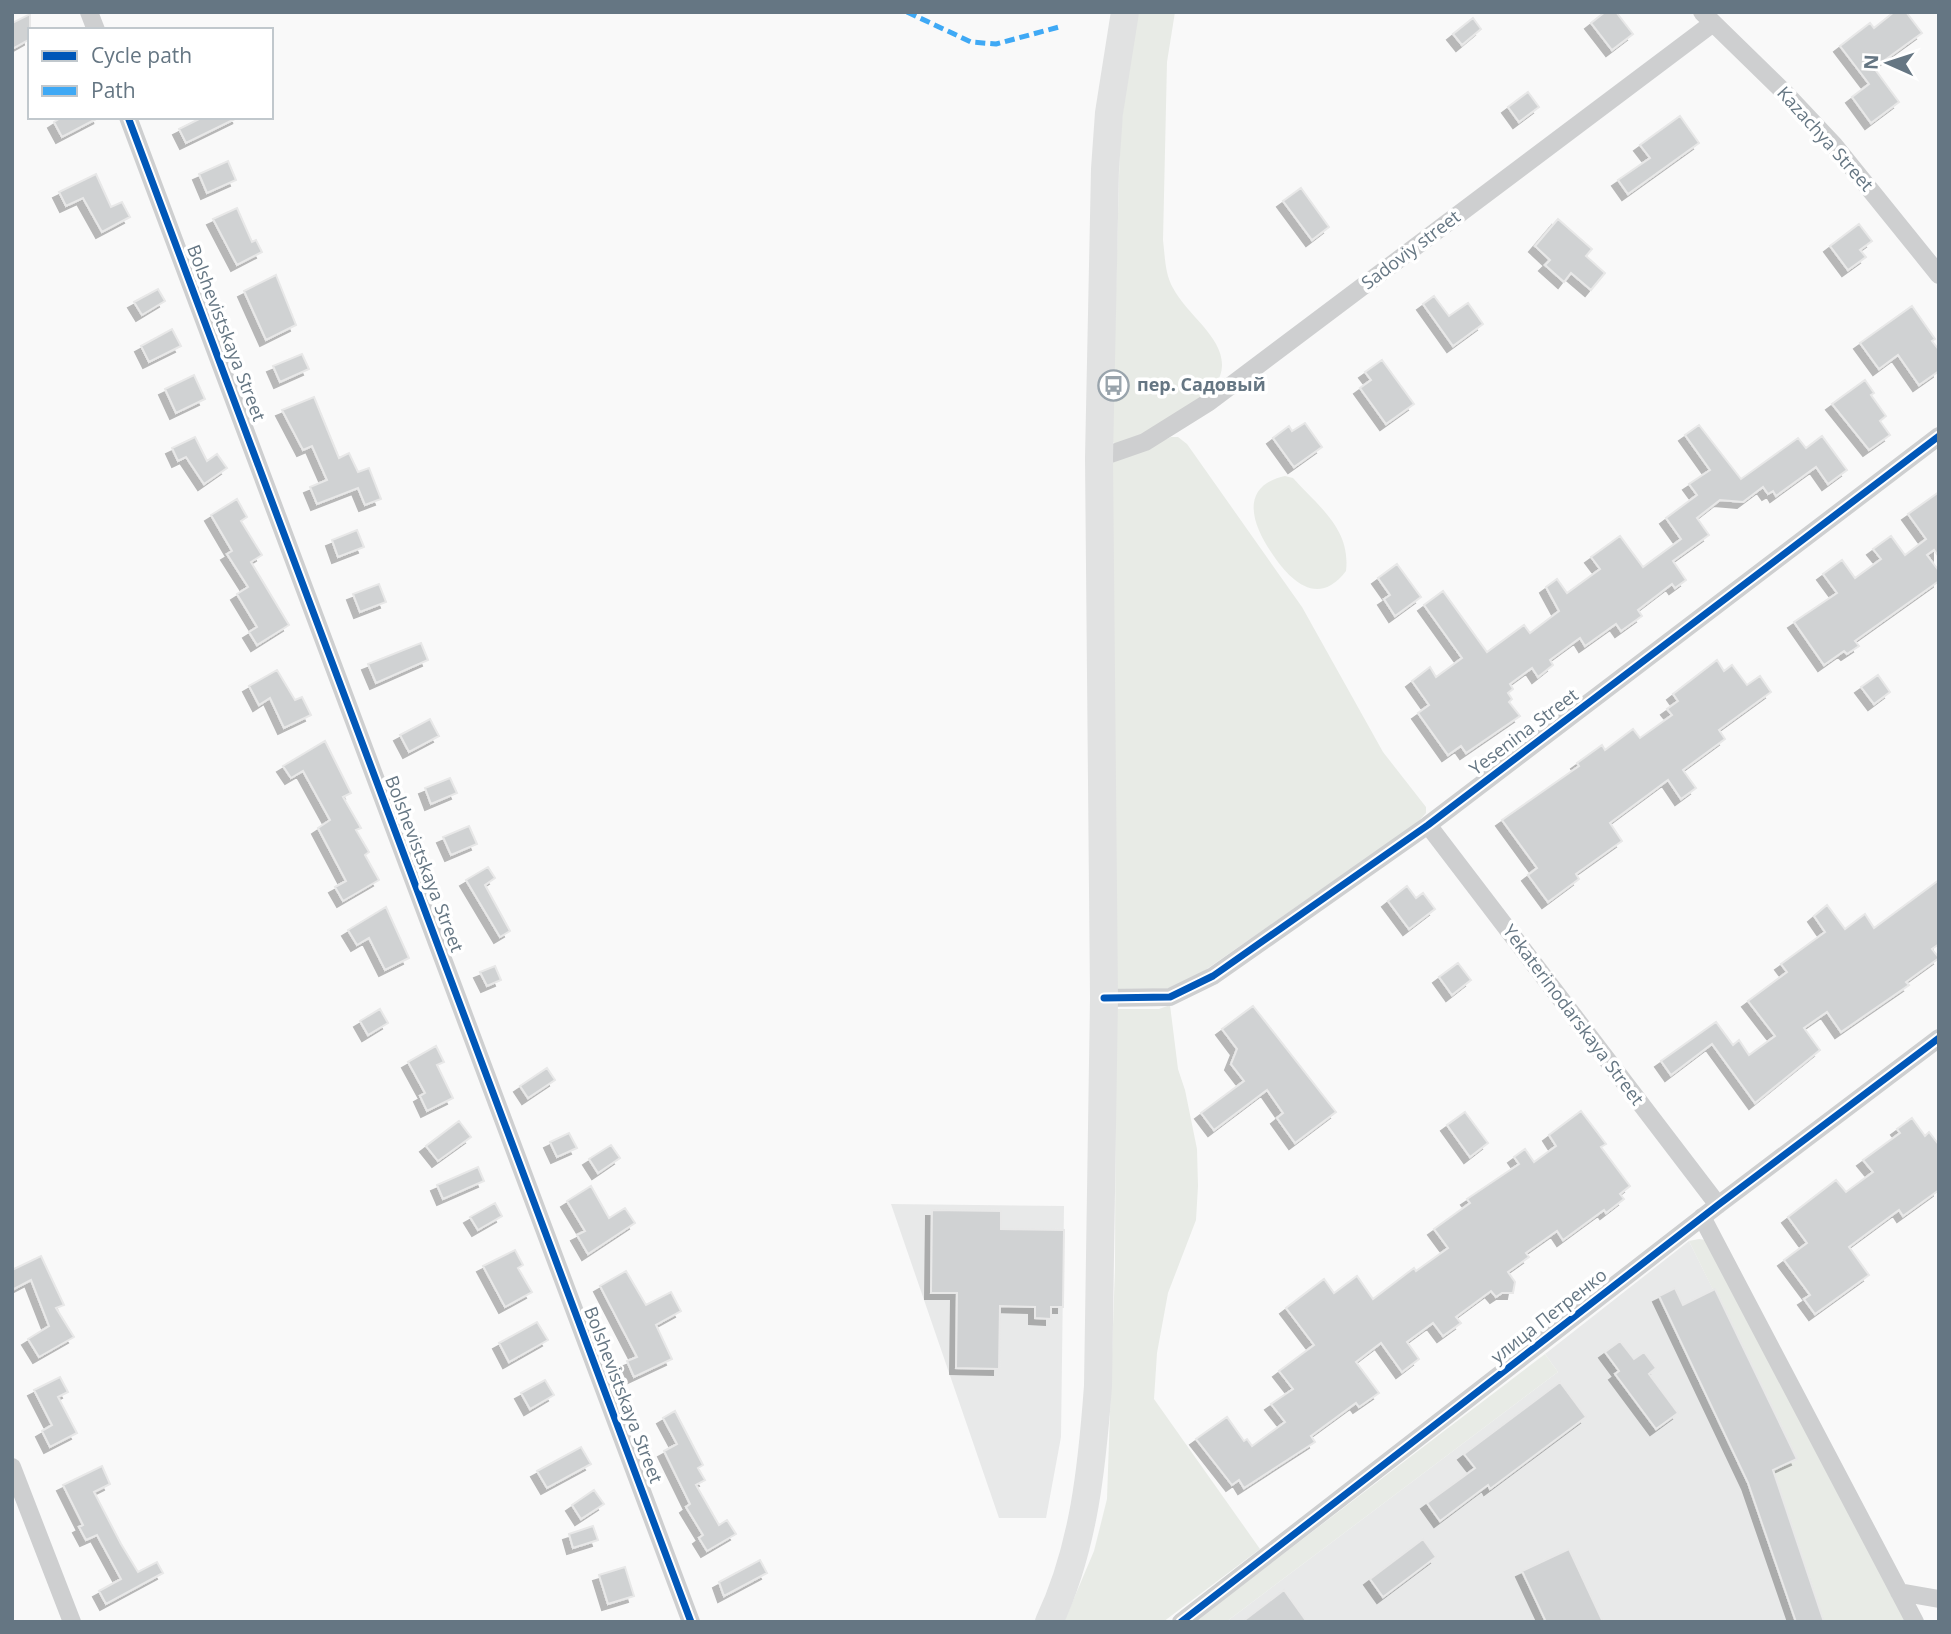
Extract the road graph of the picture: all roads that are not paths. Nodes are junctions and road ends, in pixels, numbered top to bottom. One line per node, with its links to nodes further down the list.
1 (1125, 12): 6 (main road)
2 (1708, 18): 4 (street, Kazachya Street); 6 (street, Sadoviy street)
3 (129, 119): 16 (street, Bolshevistskaya Street)
4 (1939, 275)
5 (1939, 436): 7 (street, Yesenina Street)
6 (1099, 458): 8 (main road)
7 (1428, 825): 8 (street, Yesenina Street); 10 (street, Yekaterinodarskaya Street)
8 (1104, 998): 17 (main road)
9 (1939, 1038): 10 (street, улица Петренко)
10 (1718, 1205): 11 (street, улица Петренко)
11 (1702, 1217): 13 (street); 18 (street, улица Петренко)
12 (12, 1467): 15 (street)
13 (1899, 1592): 14 (street); 19 (street)
14 (1939, 1600)
15 (72, 1622)
16 (691, 1622)
17 (1049, 1622)
18 (1181, 1622)
19 (1915, 1622)

